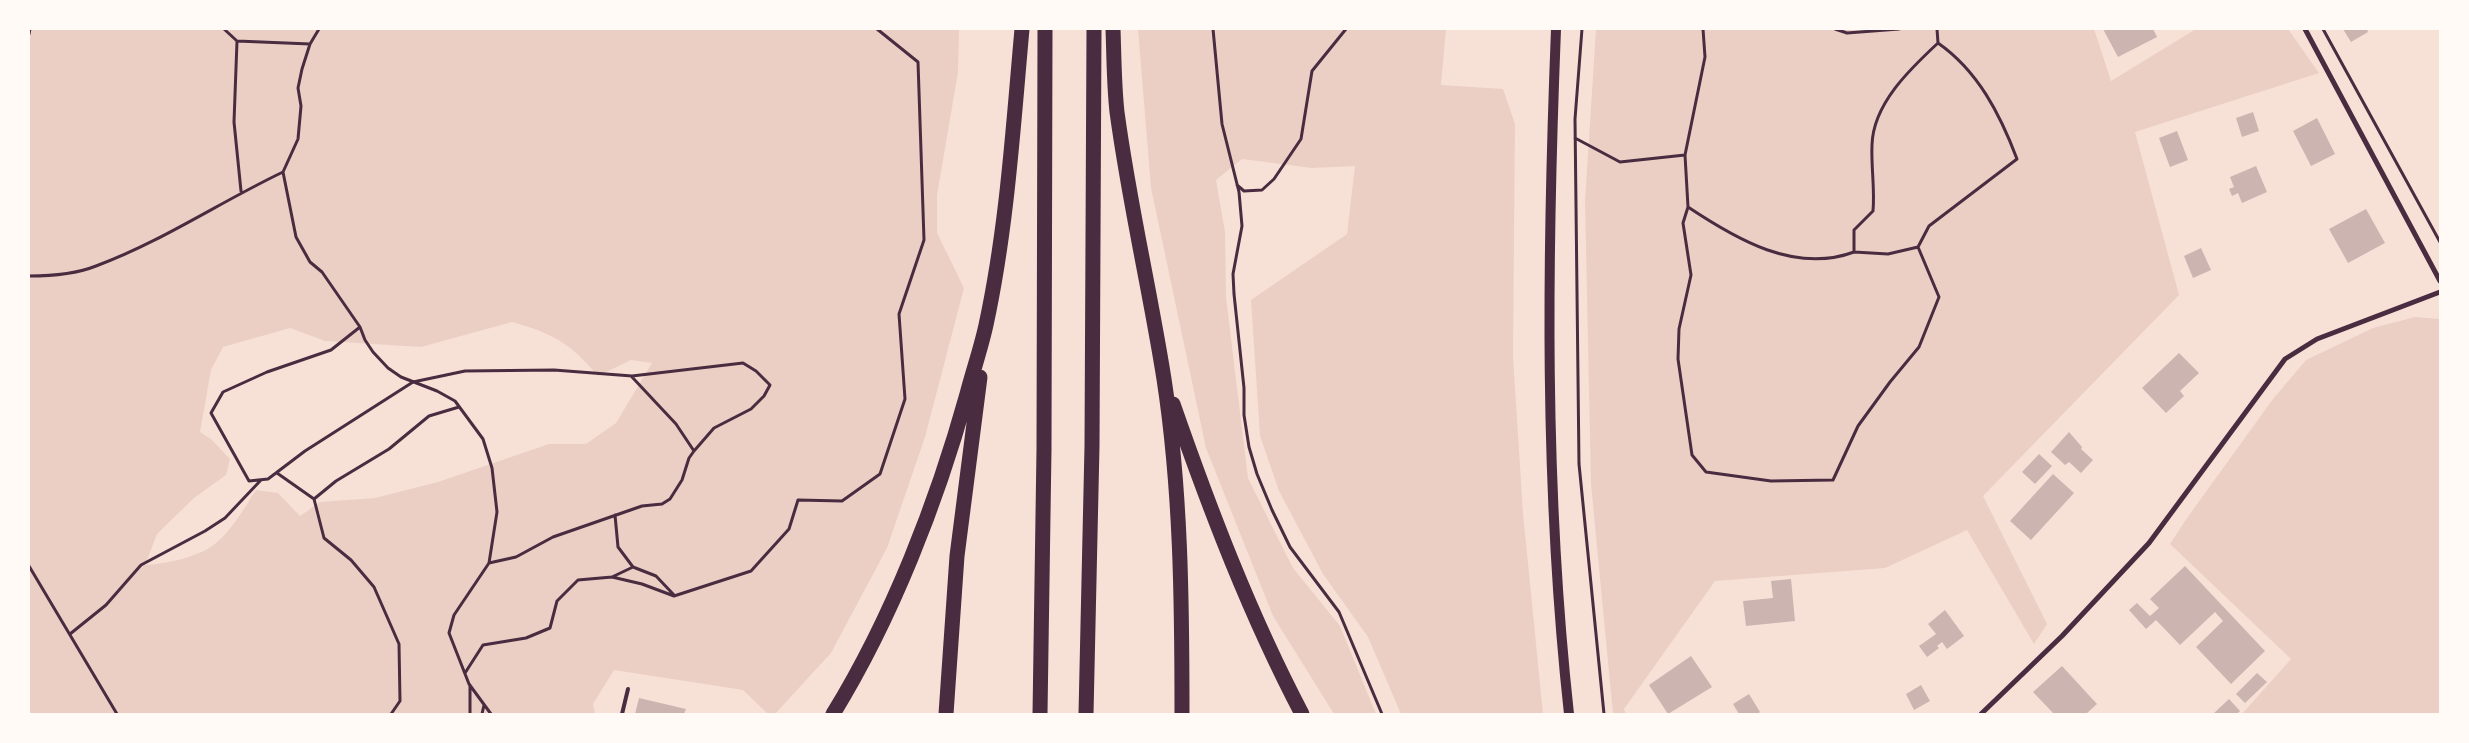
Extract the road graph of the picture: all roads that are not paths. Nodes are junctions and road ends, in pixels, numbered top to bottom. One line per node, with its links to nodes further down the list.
1 (1022, 29): 9 (highway)
2 (1045, 29): 15 (highway)
3 (1094, 29): 16 (highway)
4 (1113, 29): 10 (highway)
5 (1556, 29): 19 (main road)
6 (2305, 29): 7 (street)
7 (2440, 280)
8 (2440, 292): 20 (street)
9 (986, 326): 13 (highway); 14 (highway)
10 (1164, 380): 17 (highway); 18 (highway)
11 (628, 689): 12 (lane)
12 (622, 714)
13 (833, 714)
14 (946, 714)
15 (1040, 714)
16 (1086, 714)
17 (1182, 714)
18 (1302, 714)
19 (1569, 714)
20 (1981, 714)

